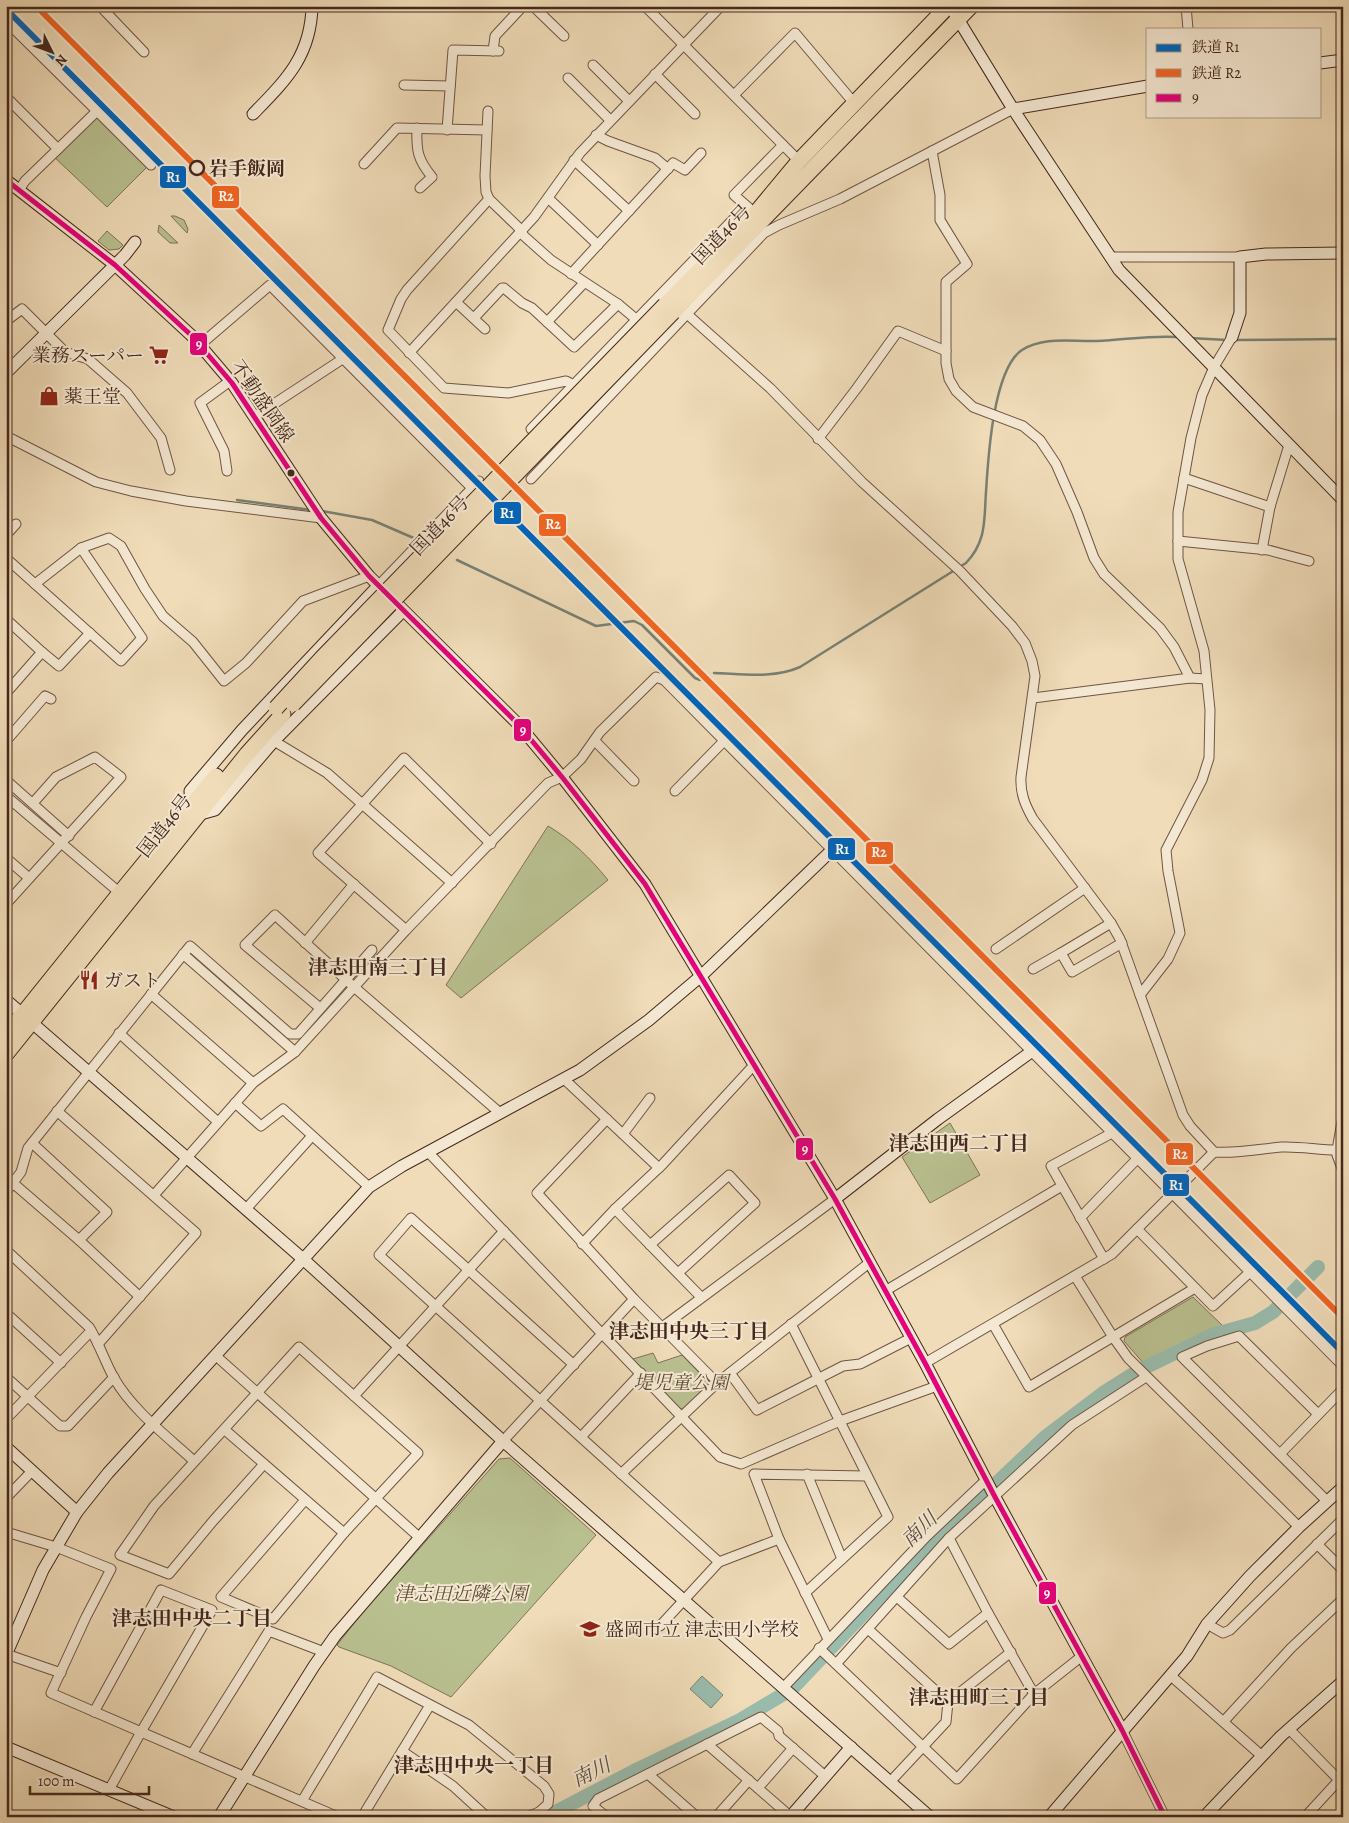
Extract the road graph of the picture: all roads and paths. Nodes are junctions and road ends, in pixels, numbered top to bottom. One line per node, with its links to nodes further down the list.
1 (100, 6): 14 (street)
2 (312, 6): 30 (street)
3 (534, 6): 12 (street)
4 (645, 6): 13 (street)
5 (971, 6): 9 (highway, 国道46号)
6 (1186, 6): 11 (street)
7 (517, 8): 21 (street)
8 (714, 8): 13 (street)
9 (952, 11): 26 (highway, 国道46号); 27 (street); 52 (highway, 国道46号)
10 (6, 21): 28 (street)
11 (1188, 28)
12 (564, 36)
13 (683, 44): 18 (street); 23 (street)
14 (144, 52)
15 (1343, 60): 16 (street)
16 (1322, 62)
17 (593, 65): 25 (street)
18 (655, 74): 25 (street); 31 (street)
19 (568, 78): 32 (street)
20 (404, 85): 21 (street)
21 (450, 86): 34 (street)
22 (1146, 86): 27 (street)
23 (734, 95): 26 (street); 37 (street)
24 (6, 97): 38 (street)
25 (629, 101): 32 (street)
26 (854, 103): 42 (highway, 国道46号)
27 (1013, 109): 39 (street); 58 (street)
28 (97, 111): 38 (street); 44 (street)
29 (488, 111): 35 (street)
30 (253, 114)
31 (695, 114)
32 (610, 120): 36 (street)
33 (417, 128): 34 (street); 43 (street); 47 (street)
34 (448, 130): 35 (street)
35 (487, 130): 50 (street)
36 (596, 135): 41 (street); 45 (street)
37 (783, 145): 42 (street); 52 (street)
38 (58, 148): 48 (street)
39 (932, 152): 53 (street); 74 (street)
40 (701, 153): 45 (street)
41 (574, 160): 49 (street); 51 (street)
42 (799, 161): 52 (highway, 国道46号)
43 (364, 164)
44 (151, 165)
45 (668, 169): 51 (street)
46 (6, 180): 48 (street, 不動盛岡線)
47 (420, 188)
48 (19, 190): 60 (street, 不動盛岡線)
49 (548, 198): 54 (street); 56 (street)
50 (490, 200): 54 (street); 75 (street)
51 (629, 211): 56 (street)
52 (754, 214): 53 (street); 65 (highway, 国道46号); 67 (street)
53 (779, 225): 65 (street)
54 (521, 232): 61 (street); 63 (street)
55 (135, 242): 60 (street)
56 (598, 245): 61 (street)
57 (1343, 253): 59 (street)
58 (1110, 257): 59 (street); 77 (street)
59 (1240, 257): 72 (street)
60 (115, 265): 71 (street); 73 (street, 不動盛岡線)
61 (570, 274): 62 (street)
62 (584, 283): 64 (street); 69 (street)
63 (456, 302): 66 (street); 75 (street)
64 (618, 304): 67 (street); 69 (street)
65 (675, 310): 84 (street); 89 (street); 125 (highway, 国道46号, bridge)
66 (474, 318): 69 (street); 70 (street)
67 (637, 320): 80 (street)
68 (6, 321): 71 (street)
69 (546, 322)
70 (485, 329)
71 (47, 334): 78 (street); 86 (street)
72 (1231, 339): 77 (street)
73 (200, 345): 76 (street); 79 (street, 不動盛岡線)
74 (946, 350): 84 (street); 109 (street)
75 (409, 353): 80 (street)
76 (344, 358): 81 (street); 91 (street)
77 (1214, 367): 85 (street); 88 (street)
78 (6, 374)
79 (230, 381): 81 (street, 不動盛岡線); 87 (street)
80 (574, 385): 82 (street)
81 (254, 417): 94 (street, 不動盛岡線)
82 (530, 430)
83 (6, 436): 94 (street)
84 (818, 439): 112 (street)
85 (1289, 445): 92 (street); 93 (street)
86 (170, 470)
87 (227, 471)
88 (1184, 478): 93 (street); 97 (street)
89 (531, 479)
90 (479, 481): 91 (street)
91 (472, 488): 104 (street)
92 (1343, 500)
93 (1270, 508): 99 (street)
94 (320, 517): 102 (street, 不動盛岡線)
95 (16, 524): 96 (street)
96 (6, 535)
97 (1178, 541): 99 (street); 110 (street)
98 (81, 548): 102 (street); 103 (street); 107 (street)
99 (1262, 550): 101 (street)
100 (6, 558): 103 (street)
101 (1309, 561)
102 (370, 576): 104 (street, 不動盛岡線)
103 (35, 584): 107 (street)
104 (378, 586): 105 (street, 不動盛岡線); 125 (street)
105 (404, 611): 115 (street); 118 (street, 不動盛岡線)
106 (6, 620): 108 (street)
107 (90, 633): 108 (street)
108 (42, 652): 111 (street)
109 (1190, 678): 110 (street); 112 (street)
110 (1206, 678): 150 (street)
111 (6, 693)
112 (1033, 698): 134 (street)
113 (51, 699): 114 (street)
114 (6, 741)
115 (274, 741): 124 (street); 125 (street)
116 (595, 741): 117 (street); 118 (street); 120 (street)
117 (724, 741): 121 (street); 129 (street)
118 (562, 776): 128 (street); 146 (street, 不動盛岡線)
119 (6, 780): 123 (street)
120 (634, 781)
121 (675, 791)
122 (6, 796): 127 (street)
123 (33, 803): 126 (street); 126 (street)
124 (361, 803): 128 (street); 132 (street); 133 (street)
125 (194, 810): 135 (highway, 国道46号); 153 (highway, 国道46号)
126 (69, 836): 127 (street)
127 (62, 843): 131 (street); 135 (street)
128 (491, 844): 132 (street)
129 (832, 850): 146 (street); 157 (street)
130 (6, 858): 131 (street)
131 (29, 878): 136 (street)
132 (452, 883): 138 (street)
133 (354, 884): 138 (street); 139 (street)
134 (1085, 888): 137 (street); 141 (street)
135 (120, 893): 153 (highway, 国道46号)
136 (6, 904)
137 (1111, 923): 140 (street); 143 (street)
138 (406, 930): 148 (street)
139 (305, 942): 147 (street); 152 (street)
140 (1122, 942): 143 (street); 150 (street)
141 (996, 949)
142 (372, 950): 147 (street)
143 (1061, 953): 145 (street)
144 (183, 954): 149 (street); 152 (street); 156 (street)
145 (1033, 969)
146 (701, 976): 159 (street, 不動盛岡線); 161 (street)
147 (346, 979): 148 (street); 152 (street)
148 (354, 987): 156 (street); 166 (street)
149 (151, 994): 154 (street); 162 (street)
150 (1140, 995): 176 (street)
151 (6, 1000): 153 (street)
152 (320, 1008)
153 (27, 1019): 155 (highway, 国道46号); 158 (highway, 国道46号); 160 (street)
154 (119, 1033): 160 (street); 169 (street)
155 (6, 1035)
156 (295, 1052): 162 (street)
157 (1032, 1052): 170 (street); 187 (street)
158 (6, 1054)
159 (754, 1065): 179 (street); 187 (street, 不動盛岡線)
160 (88, 1072): 165 (street); 177 (street)
161 (564, 1079): 166 (street); 168 (street)
162 (253, 1084): 164 (street)
163 (650, 1098): 171 (street)
164 (235, 1103): 169 (street); 172 (street)
165 (57, 1111): 173 (street); 185 (street)
166 (500, 1113): 175 (street)
167 (1343, 1116): 174 (street)
168 (607, 1119): 171 (street); 194 (street)
169 (218, 1122): 177 (street)
170 (1112, 1133): 178 (street); 182 (street)
171 (623, 1134): 179 (street)
172 (312, 1136): 183 (street); 188 (street)
173 (32, 1143): 181 (street); 193 (street)
174 (1337, 1150): 176 (street); 180 (street)
175 (428, 1152): 183 (street); 192 (street)
176 (1214, 1152): 186 (street)
177 (186, 1158): 185 (street); 188 (street)
178 (1137, 1159): 186 (street); 190 (street)
179 (659, 1168): 189 (street)
180 (1343, 1171)
181 (13, 1183): 184 (street); 193 (street)
182 (1062, 1186): 190 (street); 205 (street)
183 (369, 1187): 197 (street)
184 (6, 1192)
185 (154, 1195): 206 (street)
186 (1172, 1195): 191 (street); 202 (street)
187 (835, 1199): 199 (street, 不動盛岡線); 207 (street)
188 (246, 1209): 197 (street)
189 (615, 1209): 194 (street); 195 (street)
190 (1080, 1218): 198 (street)
191 (1137, 1229): 198 (street); 204 (street)
192 (504, 1231): 200 (street); 215 (street)
193 (78, 1240): 206 (street)
194 (582, 1244): 208 (street)
195 (650, 1245): 201 (street); 201 (street)
196 (6, 1250): 214 (street)
197 (302, 1259): 219 (street); 220 (street)
198 (1104, 1259): 203 (street)
199 (869, 1263): 205 (street, 不動盛岡線); 211 (street)
200 (468, 1270): 209 (street); 209 (street); 223 (street)
201 (678, 1273): 207 (street)
202 (1249, 1273): 204 (street); 224 (street)
203 (1075, 1276): 212 (street); 217 (street)
204 (1195, 1288): 217 (street)
205 (885, 1291): 216 (street, 不動盛岡線)
206 (140, 1297): 218 (street)
207 (701, 1297): 213 (street)
208 (634, 1299): 213 (street); 215 (street)
209 (435, 1306): 219 (street); 237 (street)
210 (6, 1313): 221 (street)
211 (791, 1324): 226 (street); 230 (street)
212 (993, 1324): 217 (street); 222 (street)
213 (662, 1328): 231 (street)
214 (91, 1331): 218 (street); 221 (street)
215 (603, 1333): 223 (street); 225 (street)
216 (911, 1338): 222 (street, 不動盛岡線); 230 (street)
217 (1113, 1338): 228 (street)
218 (98, 1344): 229 (street)
219 (400, 1345): 235 (street); 245 (street)
220 (215, 1355): 234 (street); 242 (street)
221 (61, 1363): 236 (street)
222 (925, 1363): 232 (street, 不動盛岡線)
223 (574, 1365): 237 (street)
224 (1343, 1366)
225 (641, 1373): 239 (street); 244 (street)
226 (730, 1373): 230 (street); 231 (street)
227 (6, 1377): 236 (street)
228 (1146, 1377): 256 (street); 263 (street)
229 (114, 1378): 236 (street); 242 (street)
230 (818, 1380): 241 (street)
231 (717, 1382): 239 (street)
232 (937, 1386): 241 (street); 254 (street, 不動盛岡線)
233 (1343, 1389): 238 (street)
234 (257, 1392): 235 (street); 243 (street); 259 (street)
235 (354, 1396): 259 (street)
236 (28, 1397): 240 (street)
237 (540, 1401): 244 (street); 245 (street)
238 (1318, 1414): 247 (street); 247 (street)
239 (682, 1415): 241 (street); 251 (street)
240 (6, 1419)
241 (840, 1421): 253 (street)
242 (153, 1423): 248 (street); 261 (street)
243 (225, 1430): 248 (street); 249 (street)
244 (581, 1437): 251 (street)
245 (503, 1441): 266 (street); 277 (street)
246 (6, 1447): 250 (street)
247 (1280, 1454): 260 (street)
248 (194, 1461): 249 (street)
249 (264, 1464): 258 (street)
250 (32, 1471): 257 (street); 261 (street)
251 (621, 1474): 272 (street)
252 (808, 1474): 253 (street); 267 (street); 271 (street)
253 (867, 1476): 271 (street)
254 (986, 1480): 256 (street, 不動盛岡線); 282 (street)
255 (1343, 1486): 260 (street)
256 (995, 1497): 268 (street); 287 (street, 不動盛岡線)
257 (6, 1498)
258 (305, 1500): 265 (street); 265 (street)
259 (377, 1500): 265 (street); 266 (street)
260 (1327, 1501): 263 (street)
261 (76, 1512): 270 (street)
262 (1343, 1519): 269 (street)
263 (1299, 1527): 279 (street)
264 (6, 1532): 270 (street)
265 (344, 1533)
266 (420, 1538): 284 (street)
267 (779, 1538): 272 (street); 274 (street)
268 (949, 1538): 275 (street); 278 (street)
269 (1317, 1544): 273 (street); 279 (street)
270 (56, 1547): 286 (street); 289 (street)
271 (842, 1559): 274 (street)
272 (719, 1562): 277 (street)
273 (1343, 1570)
274 (805, 1593): 282 (street)
275 (896, 1597): 278 (street); 281 (street)
276 (1343, 1599): 297 (street)
277 (684, 1600): 280 (street); 292 (street)
278 (988, 1613): 285 (street)
279 (1206, 1624): 290 (street)
280 (660, 1626)
281 (868, 1629): 288 (street); 294 (street)
282 (828, 1639): 283 (street)
283 (819, 1648): 288 (street); 292 (street)
284 (324, 1652): 307 (street); 310 (street)
285 (1011, 1652): 293 (street); 294 (street)
286 (6, 1655): 289 (street)
287 (1082, 1656): 293 (street); 299 (street, 不動盛岡線)
288 (836, 1664): 305 (street)
289 (60, 1674): 296 (street)
290 (1170, 1675): 299 (street); 308 (street)
291 (1343, 1681): 298 (street)
292 (783, 1688): 303 (street)
293 (1034, 1694): 305 (street)
294 (948, 1702): 305 (street)
295 (430, 1705): 306 (street); 317 (street); 318 (street)
296 (94, 1712): 300 (street); 300 (street)
297 (1225, 1720)
298 (1289, 1729): 308 (street); 313 (street)
299 (1122, 1730): 331 (street); 332 (street)
300 (141, 1732): 307 (street); 316 (street)
301 (708, 1744): 304 (street); 309 (street); 312 (street)
302 (6, 1747): 316 (street)
303 (851, 1747): 311 (street); 314 (street)
304 (793, 1748): 311 (street); 315 (street)
305 (922, 1748): 314 (street)
306 (402, 1751): 324 (street); 325 (street)
307 (192, 1754): 310 (street)
308 (1262, 1756): 319 (street)
309 (648, 1774): 327 (street); 328 (street)
310 (244, 1776): 317 (street); 322 (street)
311 (825, 1776): 330 (street)
312 (749, 1780): 315 (street); 329 (street)
313 (1342, 1780): 333 (street)
314 (890, 1782): 320 (street)
315 (758, 1788): 330 (street)
316 (109, 1790): 321 (street)
317 (302, 1801): 323 (street)
318 (540, 1814): 326 (street)
319 (1210, 1815)
320 (926, 1816)
321 (174, 1817)
322 (219, 1817)
323 (338, 1817)
324 (362, 1817)
325 (487, 1817)
326 (527, 1817)
327 (607, 1817)
328 (697, 1817)
329 (716, 1817)
330 (790, 1817)
331 (1048, 1817)
332 (1165, 1817)
333 (1305, 1817)

